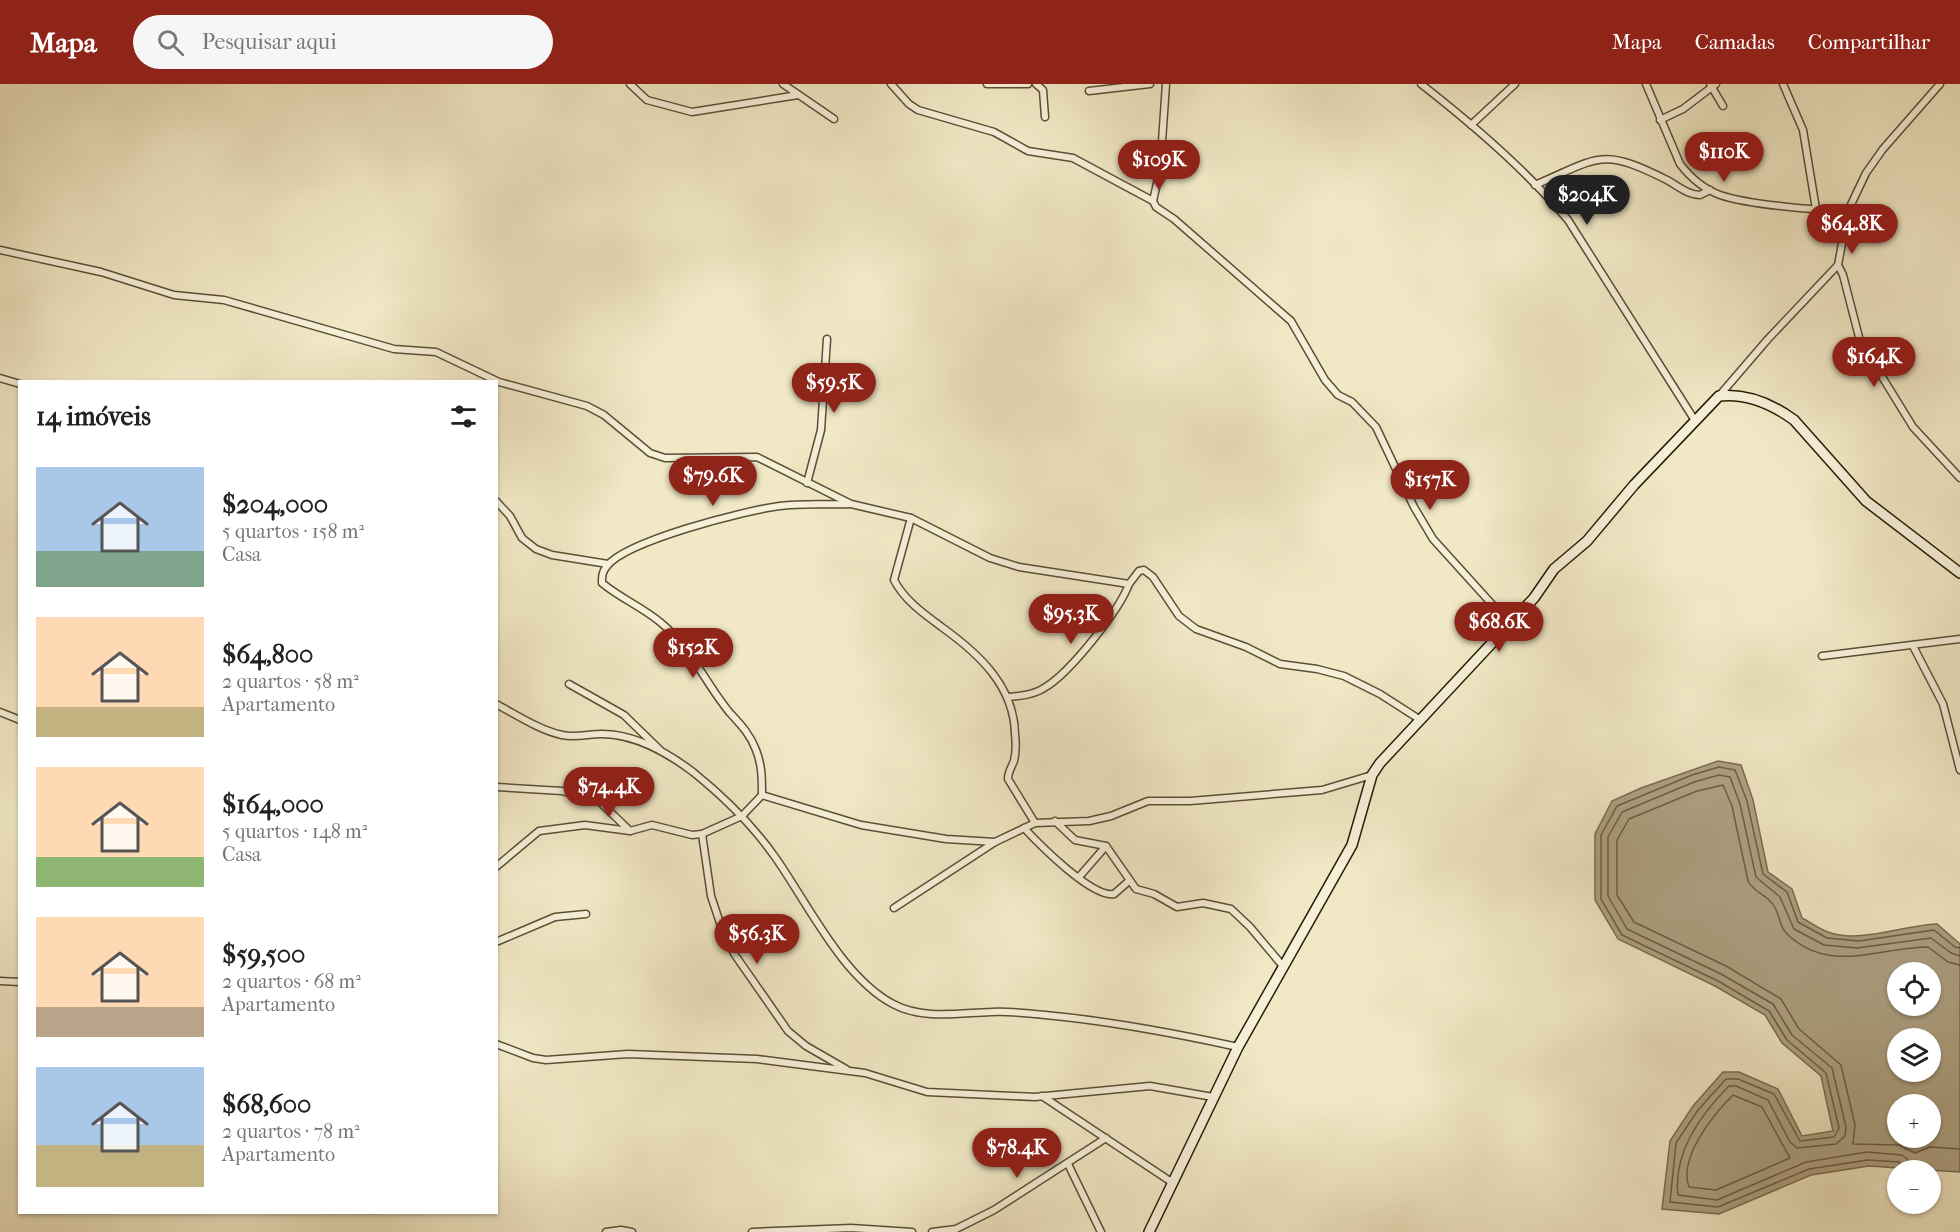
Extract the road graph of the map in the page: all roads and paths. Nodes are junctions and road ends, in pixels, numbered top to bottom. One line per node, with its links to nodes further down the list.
1 (630, 84): 16 (street)
2 (783, 84): 16 (street)
3 (891, 84): 24 (street)
4 (987, 84): 5 (street)
5 (1028, 84)
6 (1036, 84): 18 (street)
7 (1150, 84): 15 (street)
8 (1166, 84): 24 (street)
9 (1421, 84): 21 (street)
10 (1515, 84): 21 (street)
11 (1646, 84): 20 (street)
12 (1783, 84): 25 (street)
13 (1940, 84): 26 (street)
14 (1713, 85): 17 (street); 20 (street)
15 (1089, 91)
16 (798, 95): 19 (street)
17 (1724, 106)
18 (1045, 117)
19 (834, 119)
20 (1660, 120): 23 (street)
21 (1471, 125): 22 (street)
22 (1535, 185): 23 (street); 35 (street)
23 (1710, 190): 25 (street)
24 (1152, 201): 44 (street)
25 (1816, 209): 26 (street)
26 (1848, 211): 28 (street)
27 (0, 250): 31 (street)
28 (1838, 266): 34 (street); 36 (street)
29 (827, 339): 37 (street)
30 (0, 378): 33 (street)
31 (495, 380)
32 (498, 382): 37 (street)
33 (18, 383)
34 (1719, 396): 35 (street); 42 (street)
35 (1694, 419): 44 (street)
36 (1960, 478)
37 (807, 483): 39 (street)
38 (498, 503): 41 (street)
39 (851, 504): 40 (street); 41 (street)
40 (911, 518): 43 (street); 49 (street)
41 (608, 564): 58 (street)
42 (1960, 573)
43 (1129, 584): 49 (street); 53 (street)
44 (1509, 623): 53 (street)
45 (1960, 639): 46 (street)
46 (1913, 646): 47 (street); 55 (street)
47 (1822, 656)
48 (570, 684): 54 (street)
49 (1008, 697): 61 (street)
50 (498, 705): 54 (street)
51 (0, 712): 52 (street)
52 (18, 719)
53 (1419, 719): 56 (street)
54 (661, 751): 59 (street)
55 (1960, 770)
56 (1372, 775): 60 (street); 73 (street)
57 (498, 787): 63 (street)
58 (762, 795): 59 (street); 65 (street)
59 (742, 816): 64 (street); 77 (street)
60 (1055, 821): 61 (street); 66 (street)
61 (1035, 823): 62 (street)
62 (1024, 828): 65 (street); 68 (street)
63 (630, 831): 64 (street); 67 (street)
64 (702, 834): 78 (street)
65 (995, 842): 70 (street)
66 (1106, 846): 68 (street); 69 (street)
67 (498, 865)
68 (1079, 878): 69 (street)
69 (1129, 882): 73 (street)
70 (894, 908)
71 (586, 914): 72 (street)
72 (498, 941)
73 (1282, 965): 77 (street)
74 (0, 981): 75 (street)
75 (18, 982)
76 (498, 1045): 78 (street)
77 (1238, 1047): 80 (street)
78 (849, 1071): 79 (street)
79 (1042, 1096): 80 (street); 81 (street)
80 (1213, 1097): 83 (street)
81 (1106, 1138): 82 (street); 83 (street)
82 (1068, 1164): 84 (street); 90 (street)
83 (1173, 1183): 91 (street)
84 (956, 1230): 89 (street)
85 (606, 1232): 86 (street)
86 (632, 1232)
87 (752, 1232): 88 (street)
88 (912, 1232)
89 (932, 1232)
90 (1101, 1232)
91 (1149, 1232)

